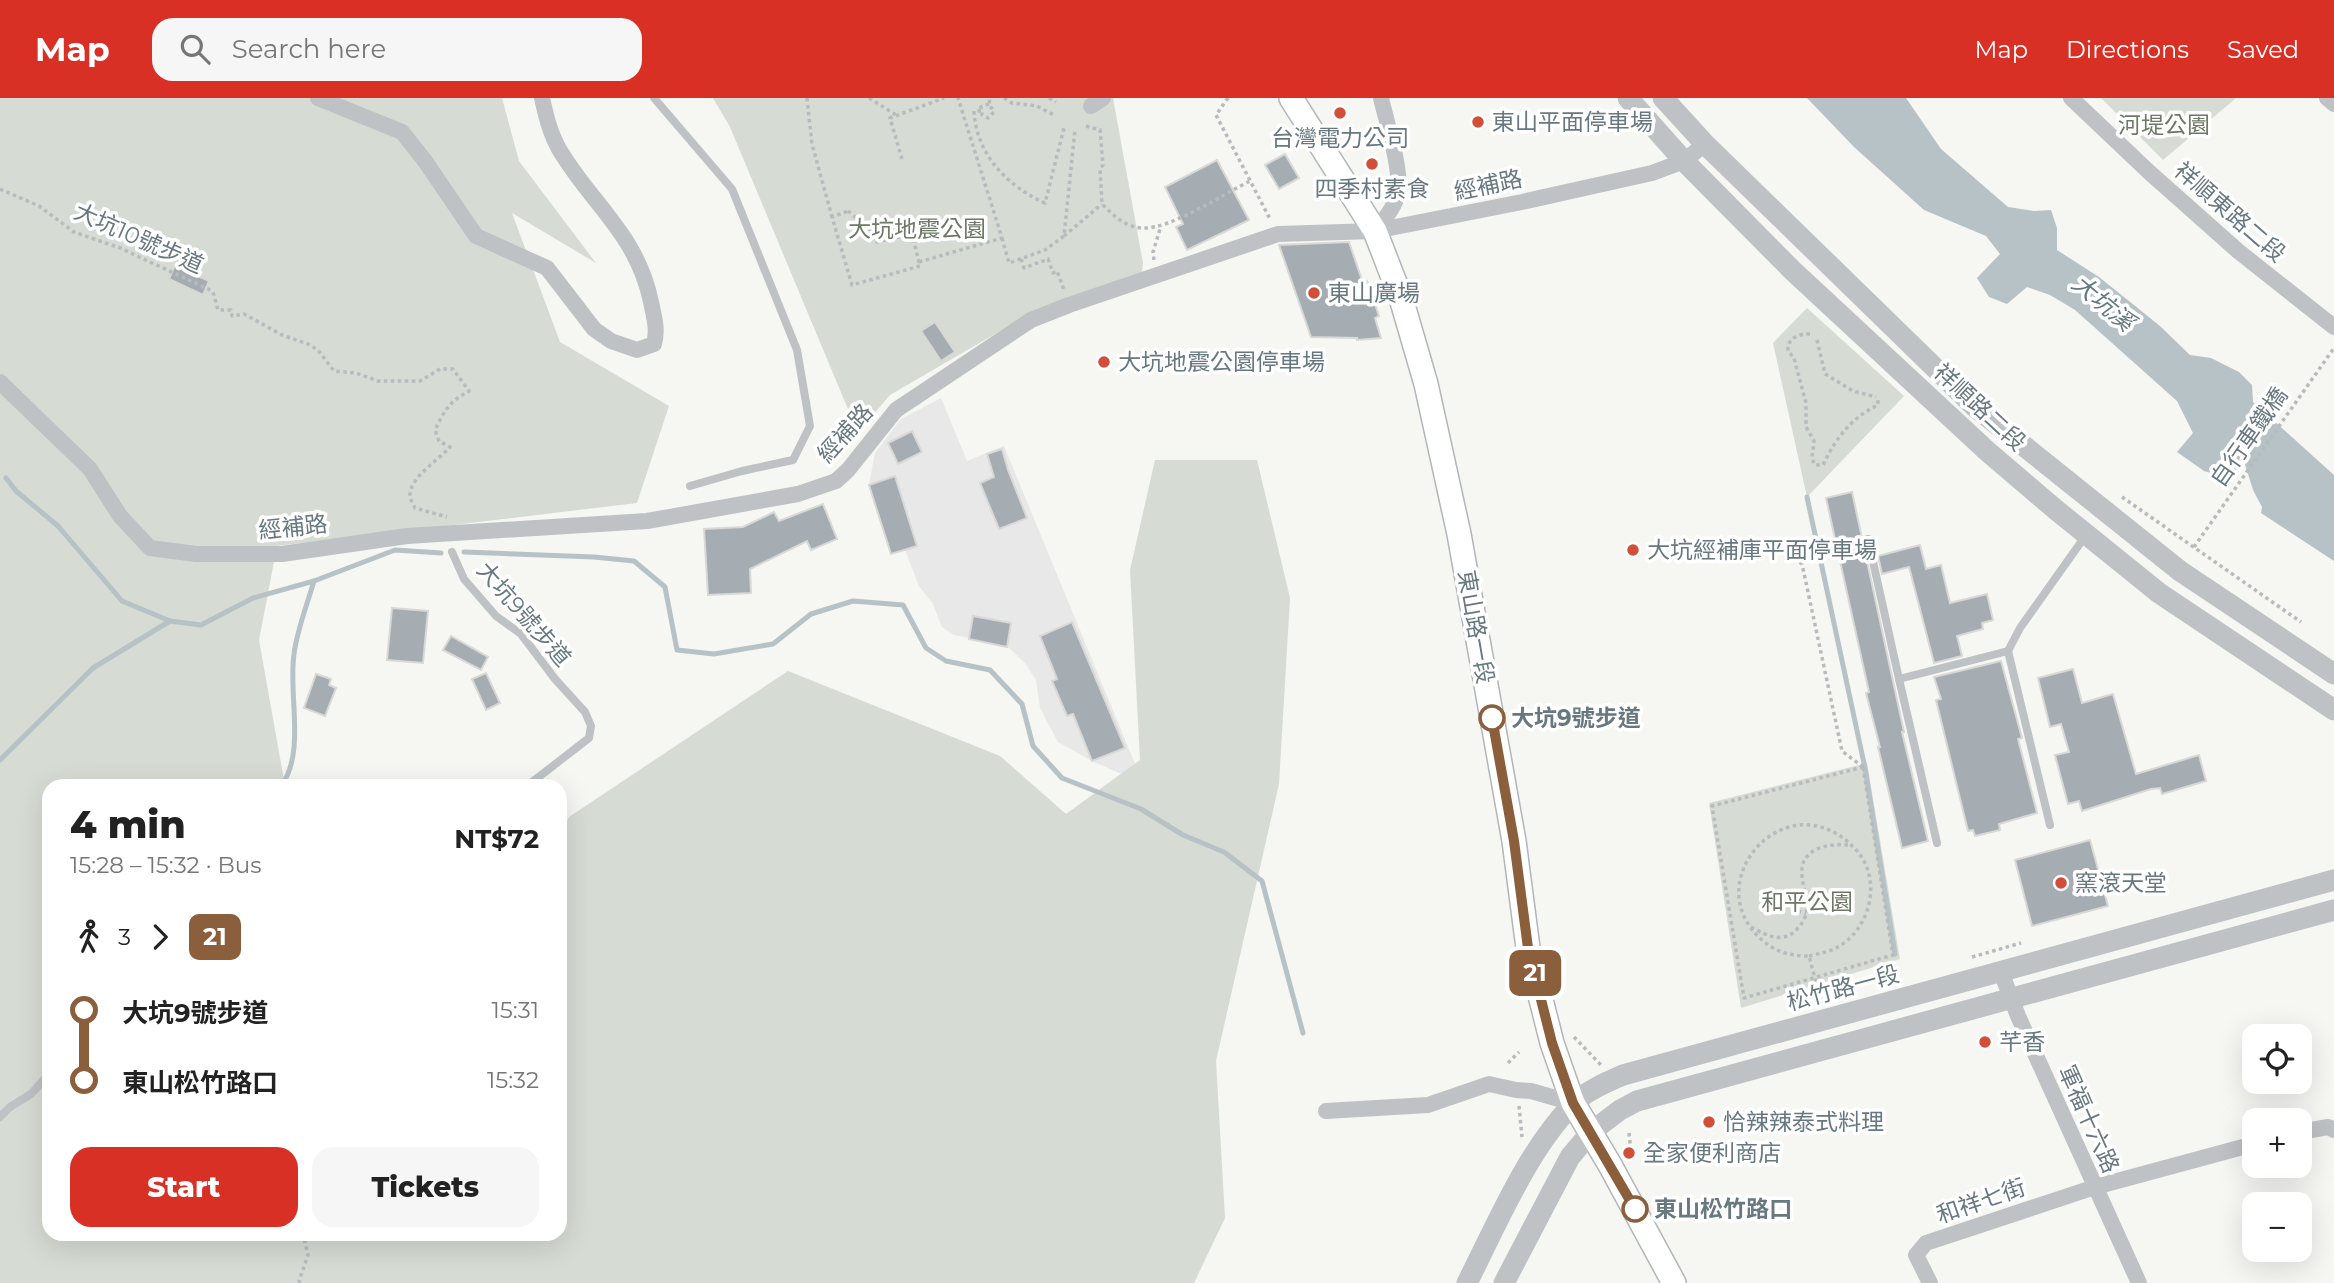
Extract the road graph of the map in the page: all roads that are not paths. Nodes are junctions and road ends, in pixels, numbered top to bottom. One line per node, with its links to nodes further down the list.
1 (318, 98): 2 (street)
2 (542, 98)
3 (654, 98): 16 (lane)
4 (1291, 98): 13 (main road, 東山路一段)
5 (1381, 98): 13 (street)
6 (1628, 98): 12 (street, 祥順路二段)
7 (1663, 98): 11 (street, 祥順路二段)
8 (2071, 98): 14 (street, 祥順東路二段)
9 (2327, 98): 10 (street)
10 (2334, 104)
11 (1705, 144): 12 (street, 經補路); 21 (street, 祥順路二段)
12 (1684, 161): 13 (street, 經補路); 17 (street, 祥順路二段)
13 (1375, 231): 15 (street, 經補路); 32 (main road, 東山路一段)
14 (2334, 327)
15 (0, 382)
16 (690, 485)
17 (2086, 535): 20 (lane); 23 (street, 祥順路二段)
18 (1868, 539): 22 (lane)
19 (452, 552): 24 (lane, 大坑9號步道)
20 (2008, 651): 22 (lane); 25 (lane)
21 (2334, 674)
22 (1899, 679): 26 (lane)
23 (2334, 710)
24 (536, 779)
25 (2050, 825)
26 (1937, 843)
27 (2334, 880): 29 (street, 松竹路一段)
28 (2334, 910): 30 (street)
29 (2001, 972): 30 (street, 軍福十六路); 32 (street, 松竹路一段)
30 (2010, 997): 37 (street); 39 (street, 軍福十六路)
31 (42, 1082): 34 (lane)
32 (1573, 1103): 33 (street); 37 (main road, 東山路一段); 40 (street, 松竹路一段)
33 (1326, 1111)
34 (0, 1117)
35 (2312, 1130): 36 (street)
36 (2334, 1130)
37 (1591, 1132): 41 (street); 42 (main road, 東山路一段)
38 (2242, 1147): 39 (street)
39 (2095, 1187): 43 (street, 和祥七街); 44 (street, 軍福十六路)
40 (1467, 1283)
41 (1504, 1283)
42 (1674, 1283)
43 (1930, 1283)
44 (2139, 1283)

